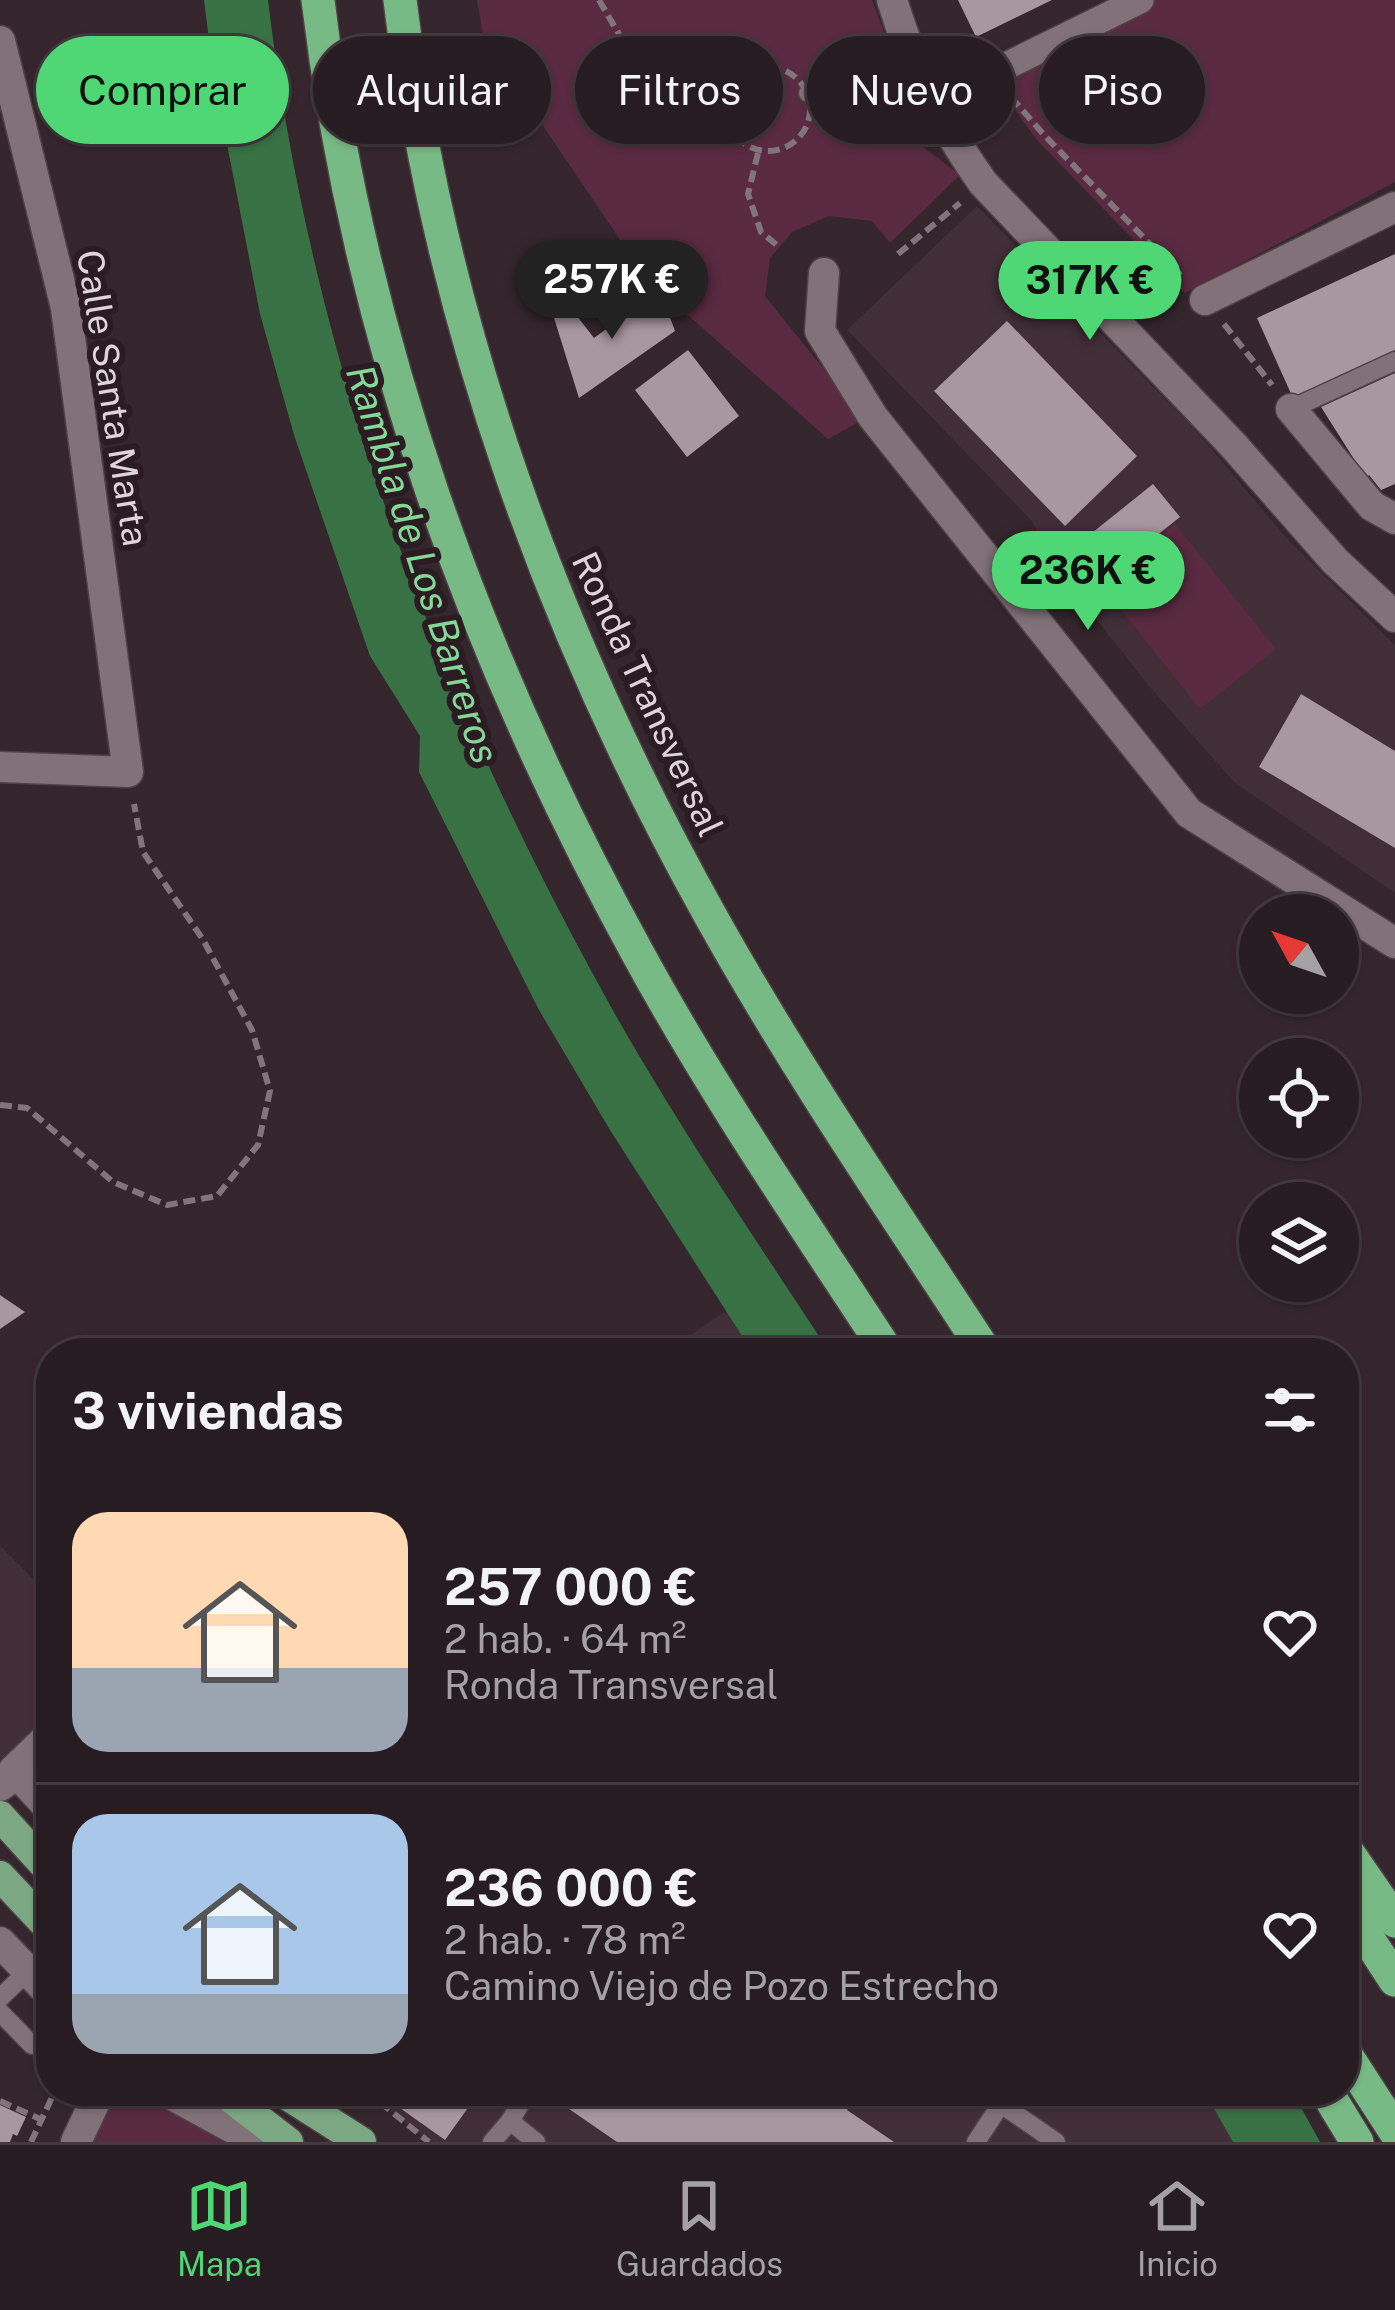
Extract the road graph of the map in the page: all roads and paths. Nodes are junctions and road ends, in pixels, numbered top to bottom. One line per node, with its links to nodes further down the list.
1 (317, 0): 32 (highway)
2 (400, 0): 30 (highway, Ronda Transversal)
3 (599, 0): 6 (path)
4 (892, 0): 7 (street)
5 (1141, 0): 9 (street)
6 (620, 36)
7 (903, 36)
8 (0, 42): 28 (street, Calle Santa Marta)
9 (1015, 62)
10 (783, 70): 11 (path)
11 (807, 92)
12 (1015, 102): 22 (path)
13 (807, 111): 16 (path)
14 (746, 144): 16 (path)
15 (956, 144): 17 (street)
16 (759, 151): 19 (path)
17 (983, 183): 20 (path); 26 (street)
18 (1395, 207): 22 (street)
19 (778, 246)
20 (898, 254)
21 (824, 273): 29 (street)
22 (1205, 300): 24 (path)
23 (1395, 361): 24 (lane)
24 (1292, 409): 25 (street)
25 (1387, 507)
26 (1395, 617)
27 (0, 767): 28 (street)
28 (128, 772): 31 (path)
29 (1395, 943)
30 (776, 1028): 33 (highway, Ronda Transversal); 34 (highway)
31 (0, 1105)
32 (878, 1338)
33 (976, 1338)
34 (992, 1338)
35 (36, 1749): 36 (street)
36 (7, 1778): 37 (street)
37 (36, 1799)
38 (0, 1816): 39 (main road)
39 (36, 1856)
40 (1359, 1869): 43 (highway)
41 (0, 1876): 42 (main road)
42 (36, 1914)
43 (1395, 1921)
44 (1359, 1925): 48 (highway)
45 (0, 1942): 46 (street)
46 (28, 1972): 47 (street); 49 (lane)
47 (36, 1980)
48 (1395, 1980)
49 (0, 1999)
50 (0, 2012): 51 (lane)
51 (32, 2045)
52 (1359, 2075): 66 (highway)
53 (0, 2101): 64 (path)
54 (48, 2106): 64 (path)
55 (93, 2106): 68 (street)
56 (192, 2106): 69 (street)
57 (241, 2106): 70 (main road)
58 (305, 2106): 71 (main road)
59 (385, 2106): 72 (path)
60 (519, 2106): 65 (lane)
61 (1000, 2106): 75 (lane)
62 (1004, 2106): 76 (lane)
63 (1335, 2106): 77 (highway)
64 (42, 2120): 67 (path)
65 (510, 2121): 73 (lane); 74 (lane)
66 (1395, 2131)
67 (32, 2142)
68 (76, 2142)
69 (258, 2142)
70 (288, 2142)
71 (361, 2142)
72 (429, 2142)
73 (492, 2142)
74 (536, 2142)
75 (976, 2142)
76 (1056, 2142)
77 (1357, 2142)

